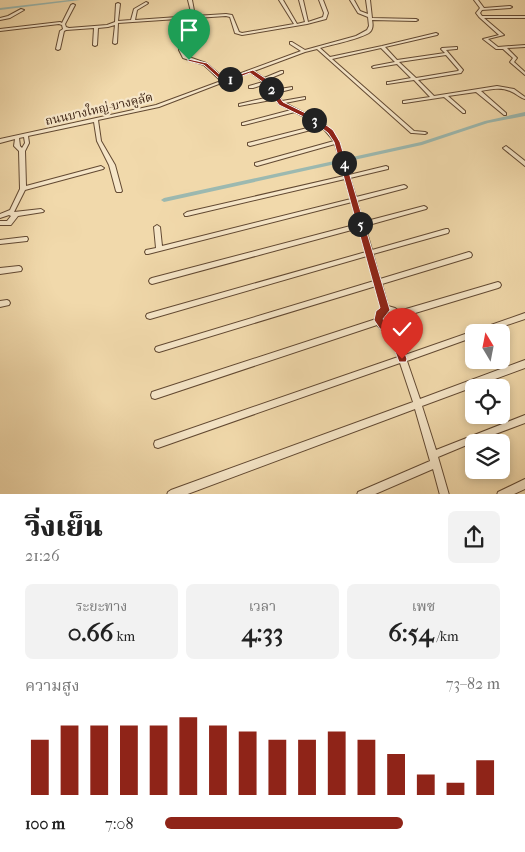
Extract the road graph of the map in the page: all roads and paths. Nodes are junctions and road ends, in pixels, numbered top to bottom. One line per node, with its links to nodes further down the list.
1 (190, 0): 14 (street)
2 (281, 0): 25 (street)
3 (301, 0): 23 (street)
4 (321, 0): 23 (street)
5 (352, 0): 15 (street)
6 (368, 0): 15 (street)
7 (476, 0): 12 (street)
8 (146, 3): 21 (street)
9 (73, 4): 24 (street)
10 (118, 4): 22 (street)
11 (510, 7): 12 (street)
12 (482, 9): 16 (street)
13 (22, 10): 19 (street)
14 (194, 17): 18 (street); 25 (street)
15 (370, 17): 20 (street); 34 (street, ถนนบางใหญ่-บางคูลัด)
16 (481, 17): 17 (street); 37 (street)
17 (525, 17)
18 (180, 18): 21 (street); 48 (street)
19 (0, 19)
20 (416, 20)
21 (134, 21): 22 (street)
22 (117, 23): 26 (street); 30 (street)
23 (307, 23): 25 (street)
24 (63, 24): 27 (street); 28 (street)
25 (296, 25)
26 (96, 27): 27 (street); 32 (street)
27 (65, 29): 38 (street)
28 (0, 30)
29 (436, 34): 35 (street)
30 (115, 43)
31 (291, 43): 39 (street)
32 (95, 45)
33 (525, 46): 37 (street)
34 (317, 47): 39 (street, ถนนบางใหญ่-บางคูลัด); 41 (street)
35 (382, 47): 41 (street); 42 (street)
36 (456, 48): 40 (street)
37 (504, 48): 46 (street)
38 (58, 49)
39 (304, 51): 44 (street, ถนนบางใหญ่-บางคูลัด)
40 (448, 54): 42 (street); 47 (street)
41 (329, 58): 69 (street)
42 (398, 62): 43 (street); 47 (street)
43 (374, 67)
44 (251, 71): 48 (street, ถนนบางใหญ่-บางคูลัด); 49 (street)
45 (282, 72): 49 (street)
46 (525, 74)
47 (415, 79): 50 (street); 58 (street)
48 (224, 81): 66 (street, ถนนบางใหญ่-บางคูลัด)
49 (264, 81): 51 (street); 54 (street)
50 (389, 83)
51 (251, 87)
52 (290, 88): 54 (street)
53 (477, 90): 55 (street); 59 (street); 65 (street)
54 (273, 92): 56 (street)
55 (445, 96): 58 (street); 64 (street)
56 (277, 97): 61 (street); 62 (street)
57 (303, 98): 61 (street)
58 (434, 98): 60 (street)
59 (524, 98)
60 (405, 102)
61 (281, 103): 63 (street)
62 (241, 105)
63 (294, 111): 67 (street); 68 (street)
64 (463, 112)
65 (504, 114)
66 (96, 120): 70 (street, ถนนบางใหญ่-บางคูลัด); 84 (street)
67 (244, 124)
68 (323, 125): 73 (street); 74 (street)
69 (425, 133)
70 (26, 136): 71 (street, ถนนบางใหญ่-บางคูลัด); 76 (street)
71 (16, 138): 72 (street, ถนนบางใหญ่-บางคูลัด); 76 (street)
72 (0, 141)
73 (337, 142): 77 (street); 81 (street)
74 (250, 144)
75 (506, 148): 78 (street)
76 (22, 151): 83 (street)
77 (256, 164)
78 (525, 164)
79 (101, 168): 83 (street)
80 (386, 168): 81 (street)
81 (348, 176): 85 (street); 89 (street)
82 (404, 187): 85 (street)
83 (23, 189): 88 (street)
84 (119, 191)
85 (354, 199): 92 (street); 97 (street)
86 (424, 208): 92 (street)
87 (41, 211): 88 (street)
88 (13, 214): 90 (street); 91 (street)
89 (187, 214)
90 (0, 216)
91 (1, 225)
92 (360, 225): 99 (street); 103 (street)
93 (157, 227): 97 (street)
94 (446, 231): 99 (street)
95 (25, 239): 96 (street)
96 (0, 242)
97 (159, 249): 98 (street)
98 (148, 252)
99 (368, 252): 104 (street); 108 (street)
100 (469, 255): 104 (street)
101 (19, 269): 102 (street)
102 (0, 271)
103 (152, 281)
104 (378, 283): 106 (street); 114 (street)
105 (498, 284): 107 (street)
106 (386, 310): 107 (street); 110 (street)
107 (397, 315): 112 (street)
108 (150, 316)
109 (525, 316): 111 (street)
110 (379, 321): 112 (street); 117 (street)
111 (502, 324)
112 (392, 328): 115 (street)
113 (465, 337): 115 (street)
114 (159, 349)
115 (402, 359): 118 (street); 120 (street)
116 (525, 364): 118 (street)
117 (155, 395)
118 (417, 402): 121 (street); 123 (street)
119 (525, 420): 121 (street)
120 (158, 444)
121 (434, 459): 124 (street); 125 (street)
122 (525, 484): 126 (street)
123 (171, 494)
124 (361, 494)
125 (445, 494)
126 (501, 494)

